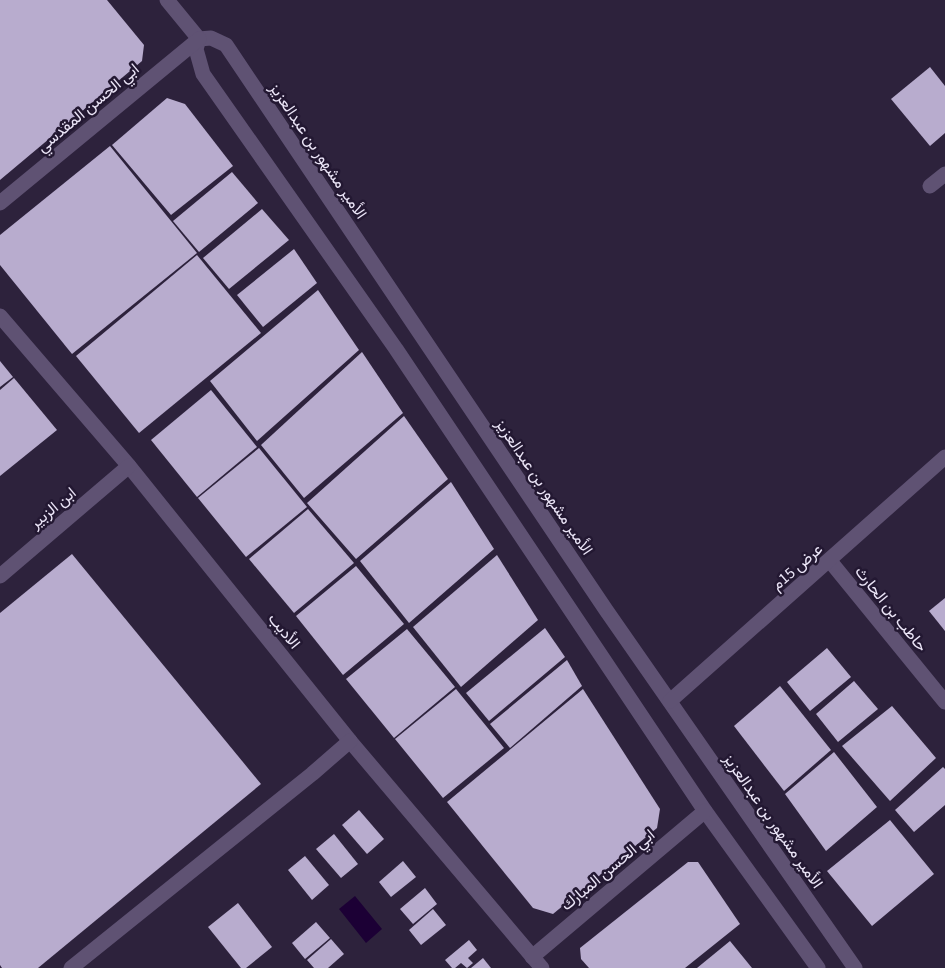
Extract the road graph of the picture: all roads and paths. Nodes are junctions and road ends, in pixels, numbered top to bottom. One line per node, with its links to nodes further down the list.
1 (167, 0): 2 (street)
2 (199, 39): 5 (street, ابي الحسن المقدسي); 11 (street, الأمير مشهور بن عبدالعزيز); 14 (street)
3 (945, 174): 4 (street)
4 (930, 186)
5 (0, 204)
6 (0, 316): 8 (street, الأديب)
7 (945, 457): 9 (street, عرض 15م)
8 (129, 466): 10 (street, ابن الزبير); 13 (street, الأديب)
9 (830, 561): 11 (street, عرض 15م); 12 (street, حاطب بن الحارث)
10 (0, 576)
11 (670, 701): 18 (street, الأمير مشهور بن عبدالعزيز)
12 (945, 702)
13 (350, 741): 15 (street, الأديب); 16 (street)
14 (705, 811): 15 (street, ابي الحسن المبارك); 17 (street)
15 (537, 962)
16 (71, 968)
17 (818, 968)
18 (855, 968)

